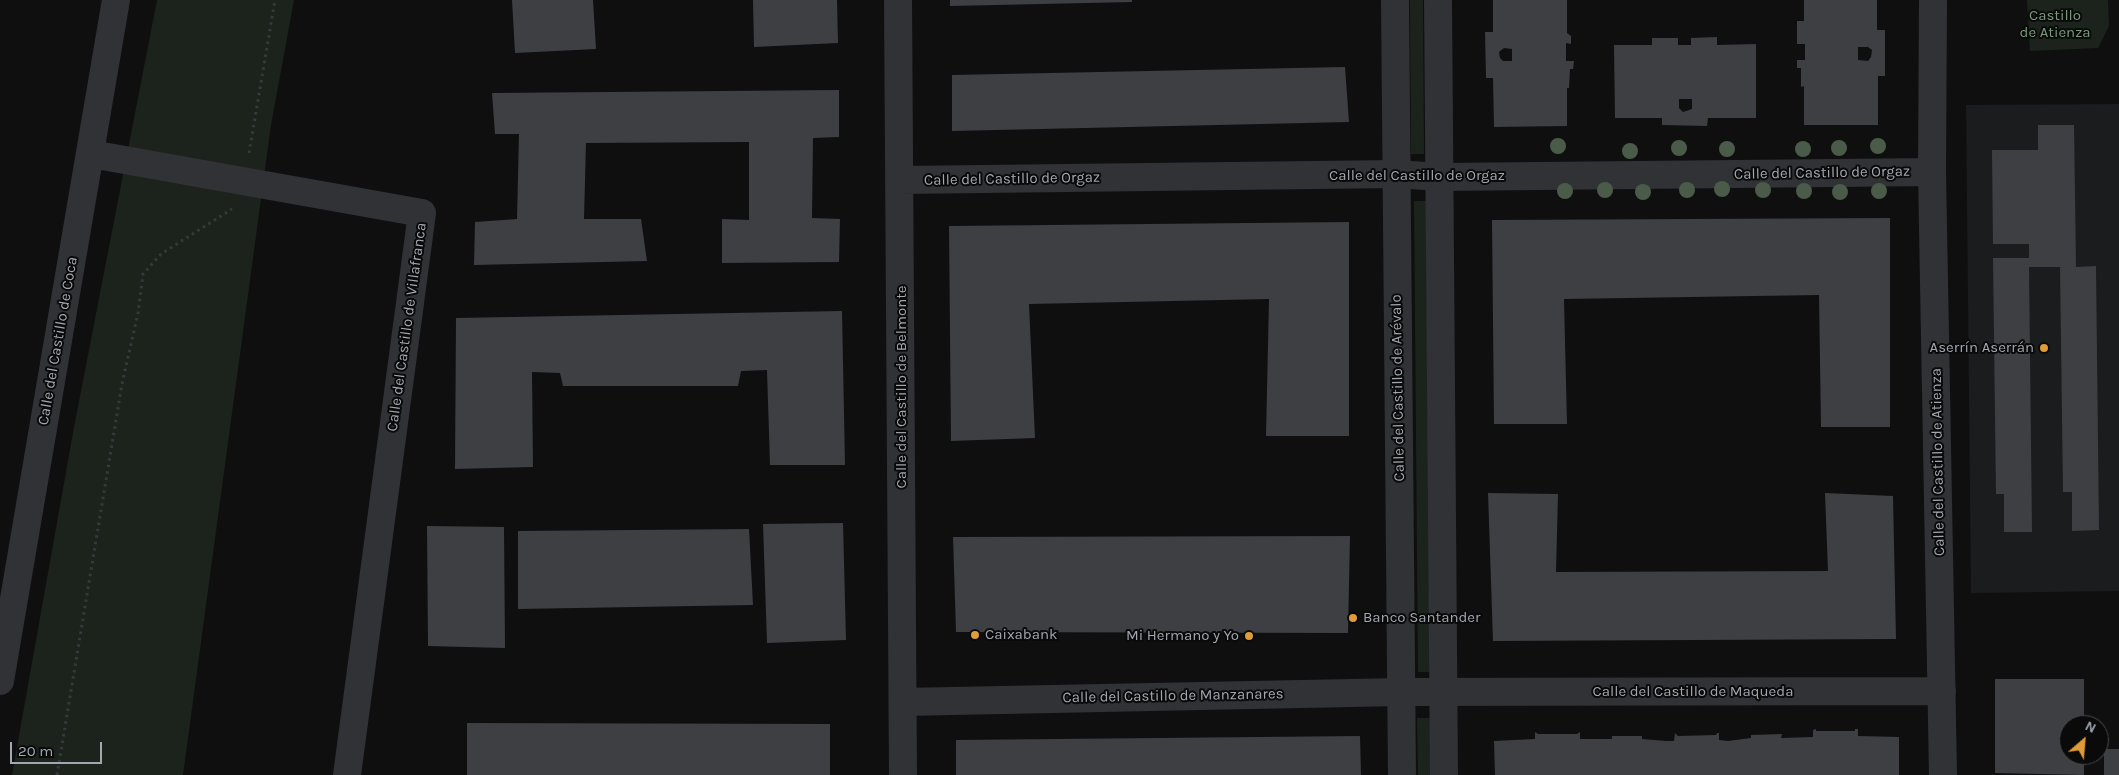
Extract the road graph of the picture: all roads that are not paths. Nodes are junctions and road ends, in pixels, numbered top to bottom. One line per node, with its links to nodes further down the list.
1 (116, 0): 6 (street, Calle del Castillo de Coca)
2 (898, 0): 10 (street, Calle del Castillo de Belmonte)
3 (1395, 0): 8 (street, Calle del Castillo de Arévalo)
4 (1438, 0): 9 (street)
5 (1933, 0): 7 (street, Calle del Castillo de Atienza)
6 (91, 154): 11 (street, Calle del Castillo de Coca); 16 (street, Calle del Castillo de Villafranca)
7 (1932, 172): 9 (street, Calle del Castillo de Orgaz); 12 (street, Calle del Castillo de Atienza)
8 (1396, 174): 9 (street, Calle del Castillo de Orgaz); 10 (street, Calle del Castillo de Orgaz); 13 (street, Calle del Castillo de Arévalo)
9 (1440, 176): 14 (street)
10 (901, 180): 15 (street, Calle del Castillo de Belmonte)
11 (0, 681)
12 (1942, 691): 14 (street, Calle del Castillo de Maqueda); 20 (street, Calle del Castillo de Atienza)
13 (1401, 692): 14 (street, Calle del Castillo de Manzanares); 15 (street, Calle del Castillo de Manzanares); 18 (street, Calle del Castillo de Arévalo)
14 (1444, 692): 19 (street)
15 (902, 702): 17 (street, Calle del Castillo de Belmonte)
16 (347, 775)
17 (903, 775)
18 (1402, 775)
19 (1444, 775)
20 (1943, 775)

